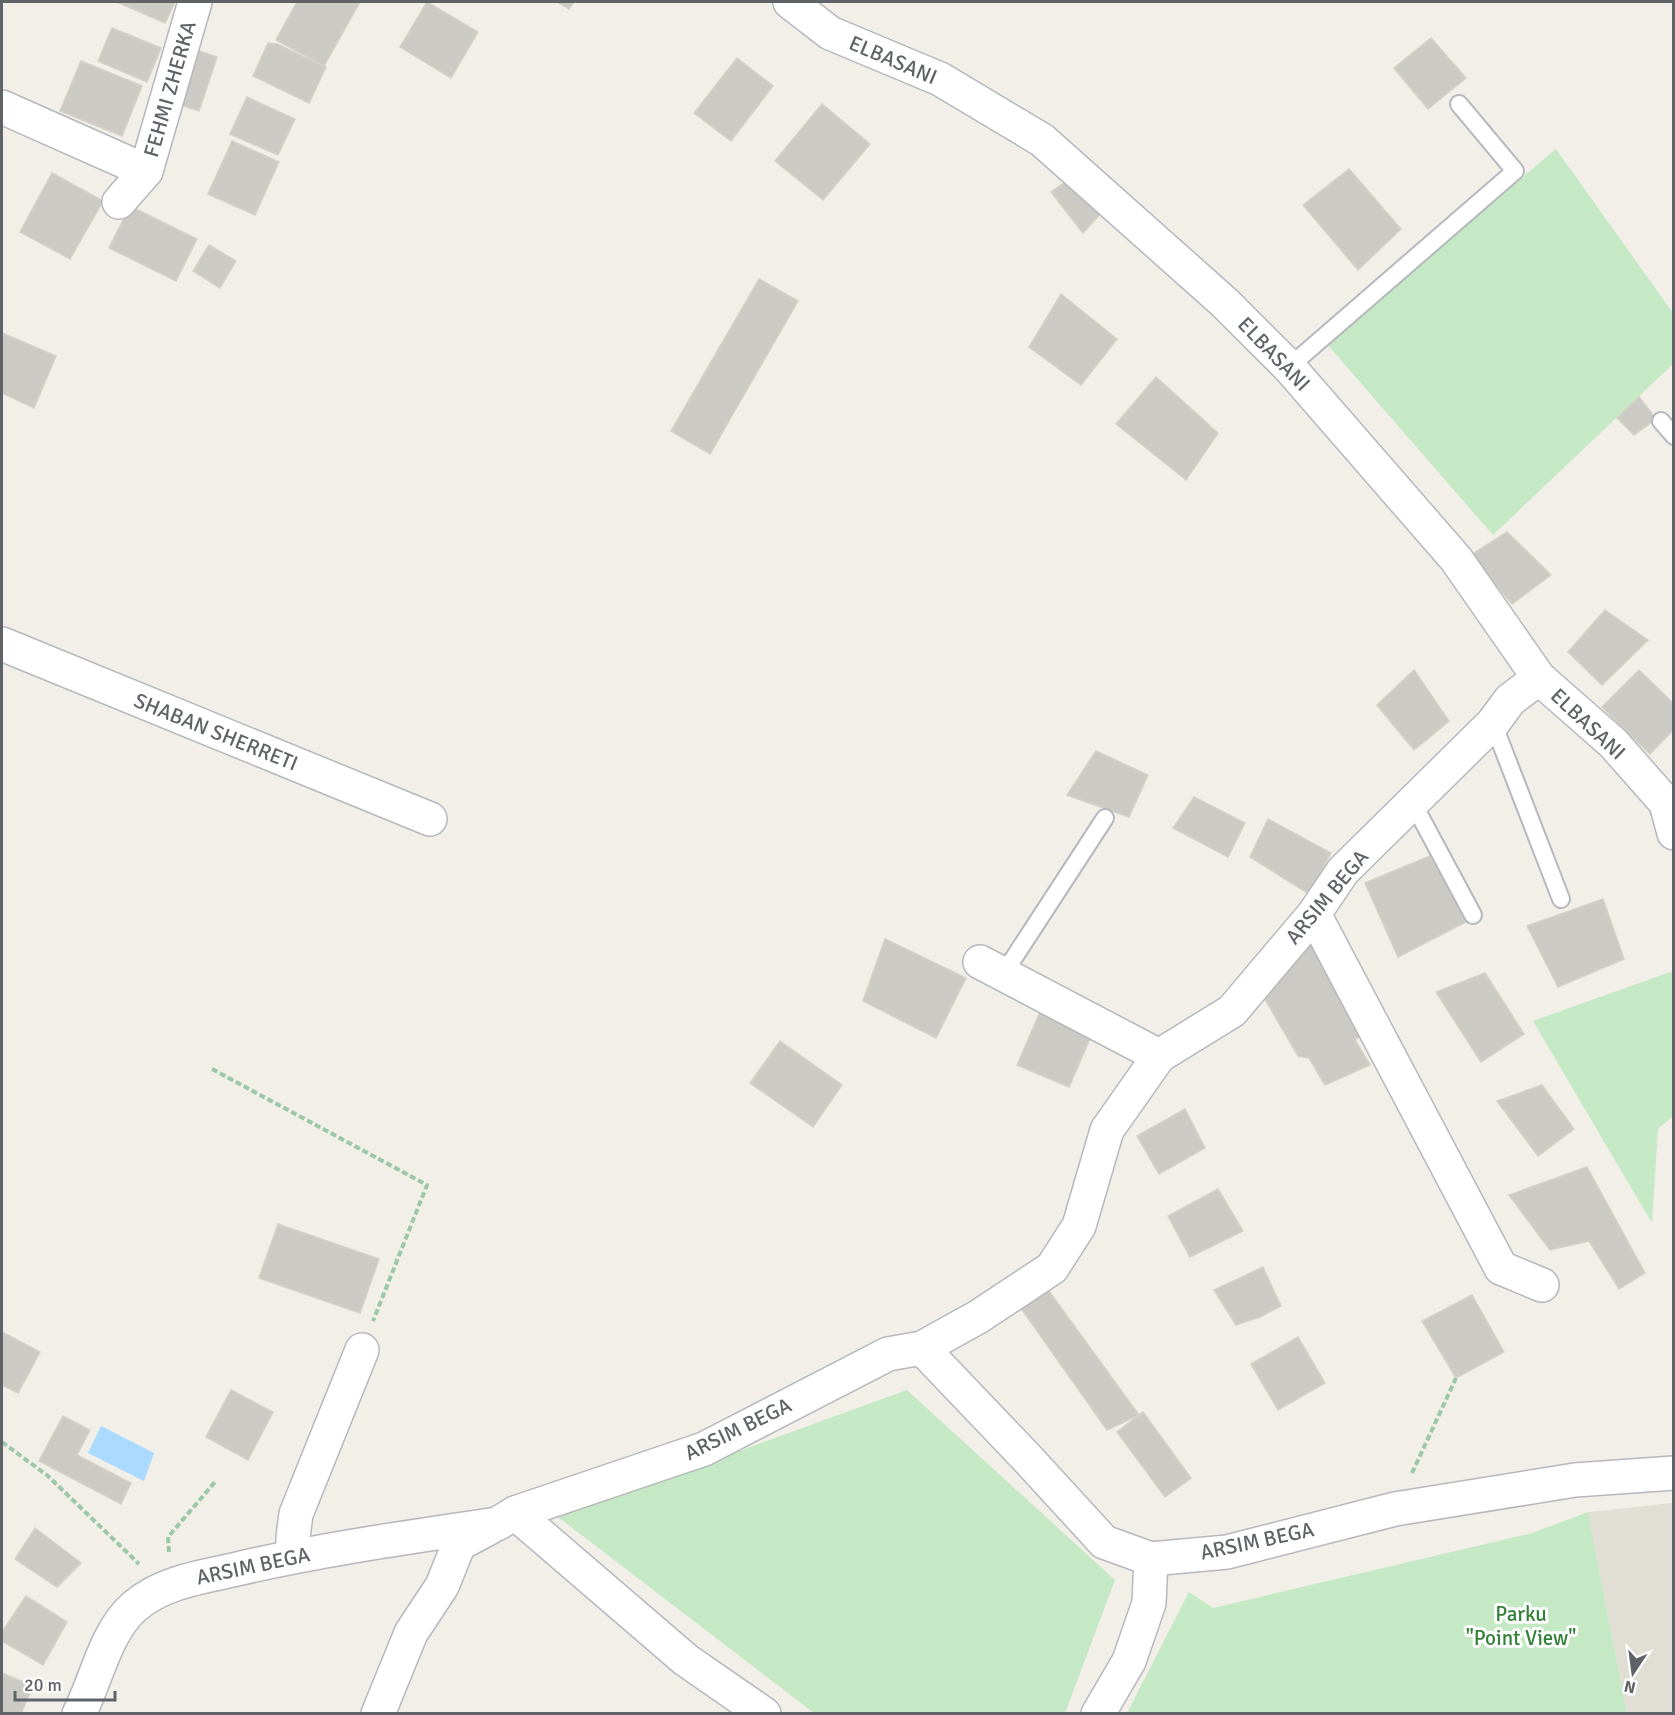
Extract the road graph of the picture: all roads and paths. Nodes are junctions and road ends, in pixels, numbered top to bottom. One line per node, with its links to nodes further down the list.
1 (195, 2): 5 (street, FEHMI ZHERKA)
2 (790, 2): 7 (street, ELBASANI)
3 (1459, 104): 7 (lane)
4 (2, 107): 5 (street)
5 (146, 171): 6 (street, FEHMI ZHERKA)
6 (118, 202)
7 (1289, 368): 11 (street, ELBASANI)
8 (1661, 421): 9 (lane)
9 (1674, 436)
10 (2, 644): 16 (street, SHABAN SHERRETI)
11 (1539, 678): 12 (street, ARSIM BEGA); 14 (street, ELBASANI)
12 (1493, 723): 13 (street, ARSIM BEGA); 17 (lane)
13 (1413, 803): 18 (street, ARSIM BEGA); 19 (lane)
14 (1671, 813)
15 (1105, 818): 20 (lane)
16 (430, 819)
17 (1561, 899)
18 (1314, 914): 21 (street, ARSIM BEGA); 23 (street)
19 (1473, 915)
20 (992, 967): 21 (street)
21 (1159, 1056): 24 (street, ARSIM BEGA)
22 (212, 1069): 25 (path)
23 (1542, 1285)
24 (922, 1348): 31 (street, ARSIM BEGA); 33 (street, ARSIM BEGA)
25 (362, 1350): 32 (street)
26 (1456, 1378): 30 (path)
27 (2, 1442): 34 (path)
28 (1674, 1473): 30 (street, ARSIM BEGA)
29 (215, 1482): 34 (path)
30 (1395, 1509): 33 (street, ARSIM BEGA)
31 (506, 1518): 32 (street, ARSIM BEGA); 36 (street, ARSIM BEGA); 37 (street)
32 (293, 1556): 34 (street, ARSIM BEGA)
33 (1151, 1559): 38 (street)
34 (167, 1587): 35 (street, ARSIM BEGA)
35 (79, 1713)
36 (378, 1713)
37 (764, 1713)
38 (1098, 1713)

